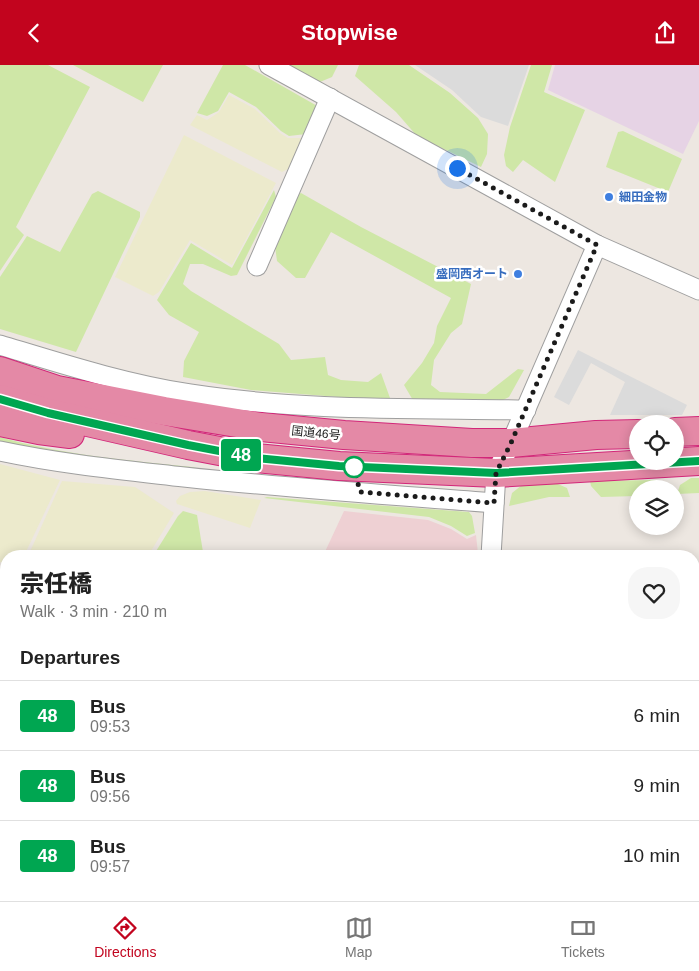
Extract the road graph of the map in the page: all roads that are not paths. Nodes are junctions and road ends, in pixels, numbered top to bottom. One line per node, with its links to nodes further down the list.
1 (269, 65): 2 (street)
2 (330, 98): 3 (street); 4 (street)
3 (597, 245): 5 (street); 9 (street)
4 (257, 266)
5 (699, 291)
6 (0, 345): 9 (street)
7 (0, 371): 14 (highway, 国道46号)
8 (0, 399): 15 (highway)
9 (526, 410): 14 (street)
10 (0, 422): 15 (highway)
11 (699, 431): 12 (highway)
12 (684, 432)
13 (629, 433): 14 (highway, 国道46号)
14 (511, 443): 18 (street)
15 (188, 445): 18 (highway)
16 (0, 451): 19 (street)
17 (699, 461): 18 (highway)
18 (496, 473): 19 (street)
19 (494, 503): 20 (street)
20 (491, 550)

